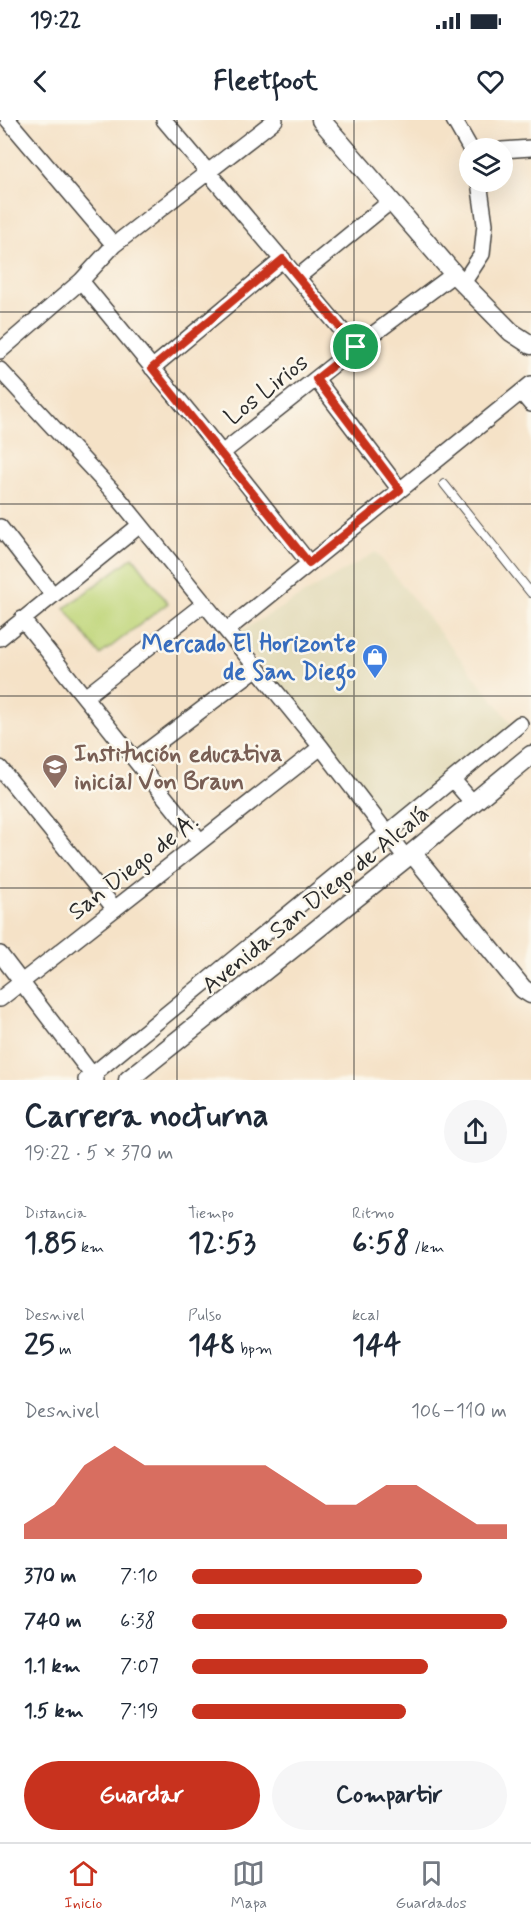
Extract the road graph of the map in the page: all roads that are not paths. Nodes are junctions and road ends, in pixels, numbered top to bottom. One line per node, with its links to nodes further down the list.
1 (8, 120): 12 (street)
2 (164, 120): 9 (street)
3 (275, 120): 9 (street)
4 (321, 120): 11 (street)
5 (455, 121): 6 (street)
6 (464, 138)
7 (531, 148): 8 (street)
8 (513, 149)
9 (209, 172): 12 (street); 13 (street)
10 (480, 192): 15 (street)
11 (391, 201): 14 (street); 15 (street)
12 (114, 245): 16 (street)
13 (283, 259): 14 (street); 20 (street)
14 (297, 277): 18 (street)
15 (458, 278): 17 (street); 18 (street, Los Lirios)
16 (81, 281): 19 (street); 20 (street)
17 (531, 345)
18 (356, 347): 22 (street, Los Lirios)
19 (0, 351)
20 (152, 368): 24 (street)
21 (0, 370): 27 (street)
22 (316, 379): 24 (street, Los Lirios); 26 (street)
23 (528, 394): 26 (street)
24 (222, 453): 29 (street)
25 (444, 484): 30 (lane)
26 (400, 490): 29 (street)
27 (140, 525): 31 (street); 32 (street)
28 (0, 527): 31 (street)
29 (309, 563): 34 (street)
30 (531, 593)
31 (53, 595): 33 (street)
32 (205, 603): 34 (street); 37 (street)
33 (22, 619): 35 (street); 37 (street)
34 (226, 630): 36 (street)
35 (0, 638)
36 (257, 668): 39 (street); 41 (street)
37 (85, 697): 41 (street)
38 (520, 724): 43 (street, Avenida San Diego de Alcalá)
39 (321, 747): 45 (street); 46 (street, San Diego de A.)
40 (531, 755): 44 (street, Avenida San Diego de Alcalá)
41 (135, 760): 46 (street)
42 (0, 768): 48 (street)
43 (453, 780): 44 (street); 45 (street, Avenida San Diego de Alcalá)
44 (473, 803): 47 (street, Avenida San Diego de Alcalá)
45 (388, 834): 47 (street); 53 (street, Avenida San Diego de Alcalá)
46 (200, 841): 48 (street, San Diego de A.)
47 (409, 855): 51 (street); 54 (street, Avenida San Diego de Alcalá)
48 (114, 909): 50 (street, San Diego de A.)
49 (0, 954): 50 (street)
50 (22, 982): 52 (street, San Diego de A.); 53 (street)
51 (531, 994)
52 (0, 999)
53 (92, 1078)
54 (128, 1080)

